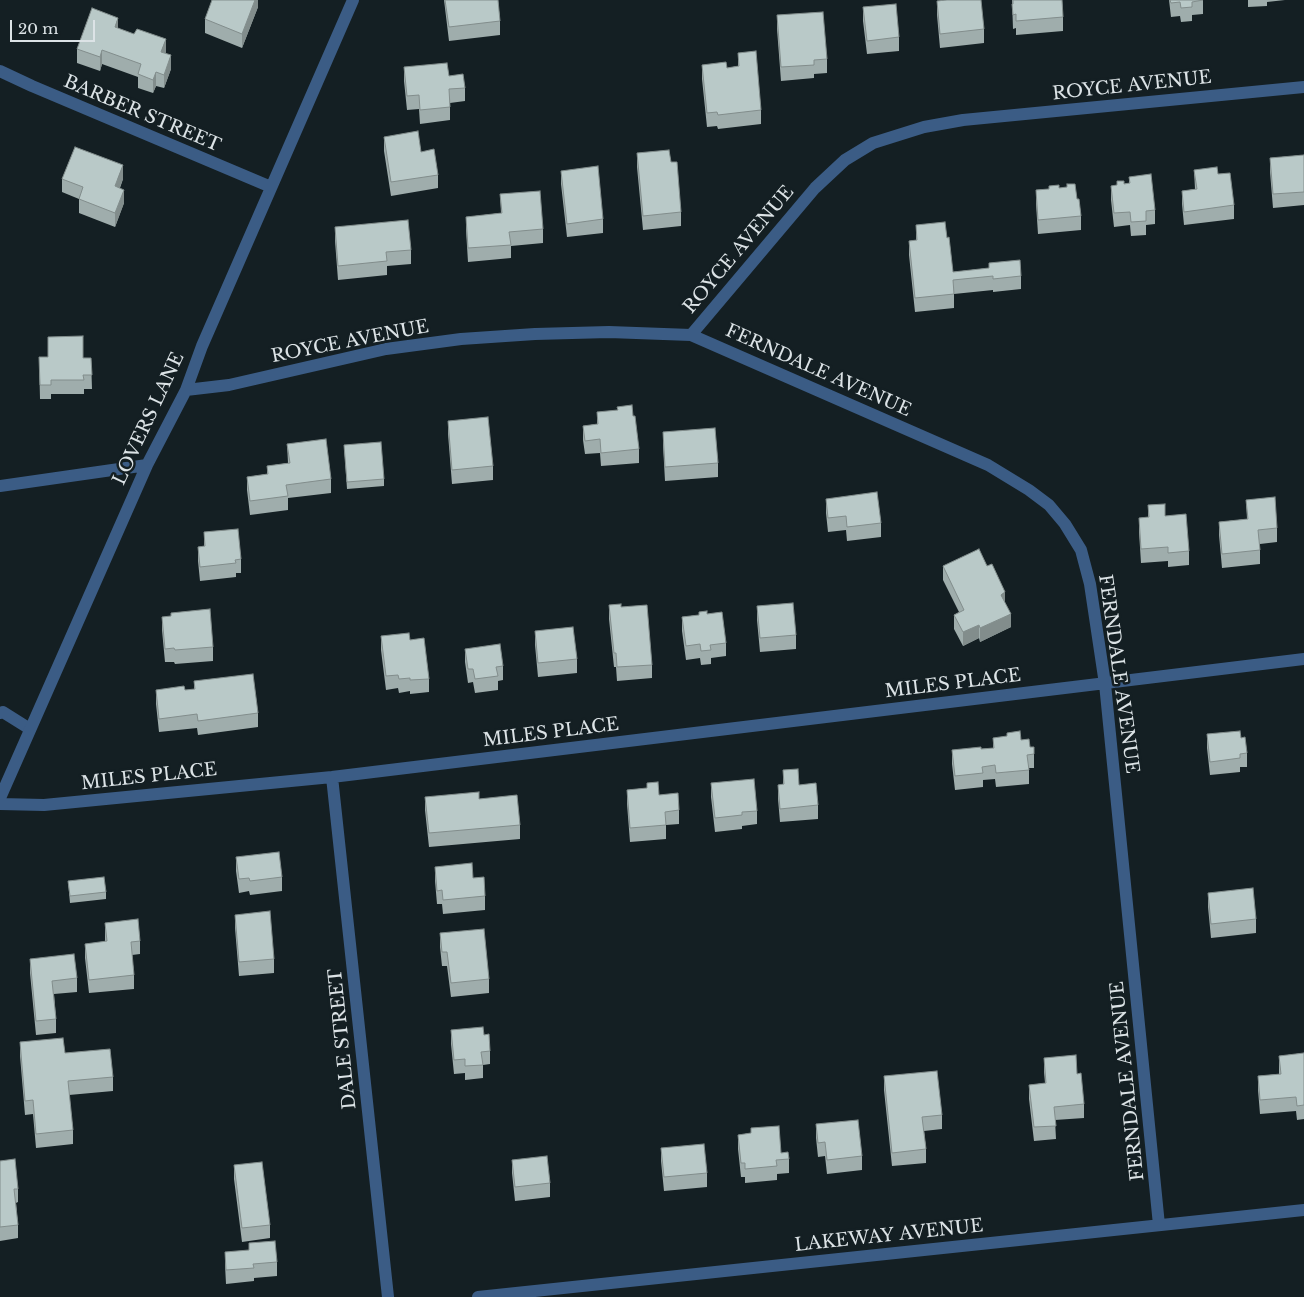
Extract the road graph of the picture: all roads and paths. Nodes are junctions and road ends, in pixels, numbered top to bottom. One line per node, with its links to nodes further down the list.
1 (353, 0): 4 (street, LOVERS LANE)
2 (0, 71): 4 (street, BARBER STREET)
3 (1304, 87): 5 (street, ROYCE AVENUE)
4 (271, 187): 6 (street, LOVERS LANE)
5 (691, 335): 6 (street, ROYCE AVENUE); 10 (street, FERNDALE AVENUE)
6 (186, 390): 7 (street, LOVERS LANE)
7 (147, 465): 8 (street); 12 (street, LOVERS LANE)
8 (0, 486)
9 (1304, 659): 10 (street, MILES PLACE)
10 (1105, 684): 13 (street, MILES PLACE); 17 (street, FERNDALE AVENUE)
11 (0, 713): 12 (street)
12 (30, 729): 14 (street, LOVERS LANE)
13 (332, 777): 15 (street, MILES PLACE); 18 (street, DALE STREET)
14 (0, 798)
15 (0, 804)
16 (1304, 1210): 17 (street, LAKEWAY AVENUE)
17 (1159, 1224): 19 (street, LAKEWAY AVENUE)
18 (388, 1297)
19 (478, 1297)

